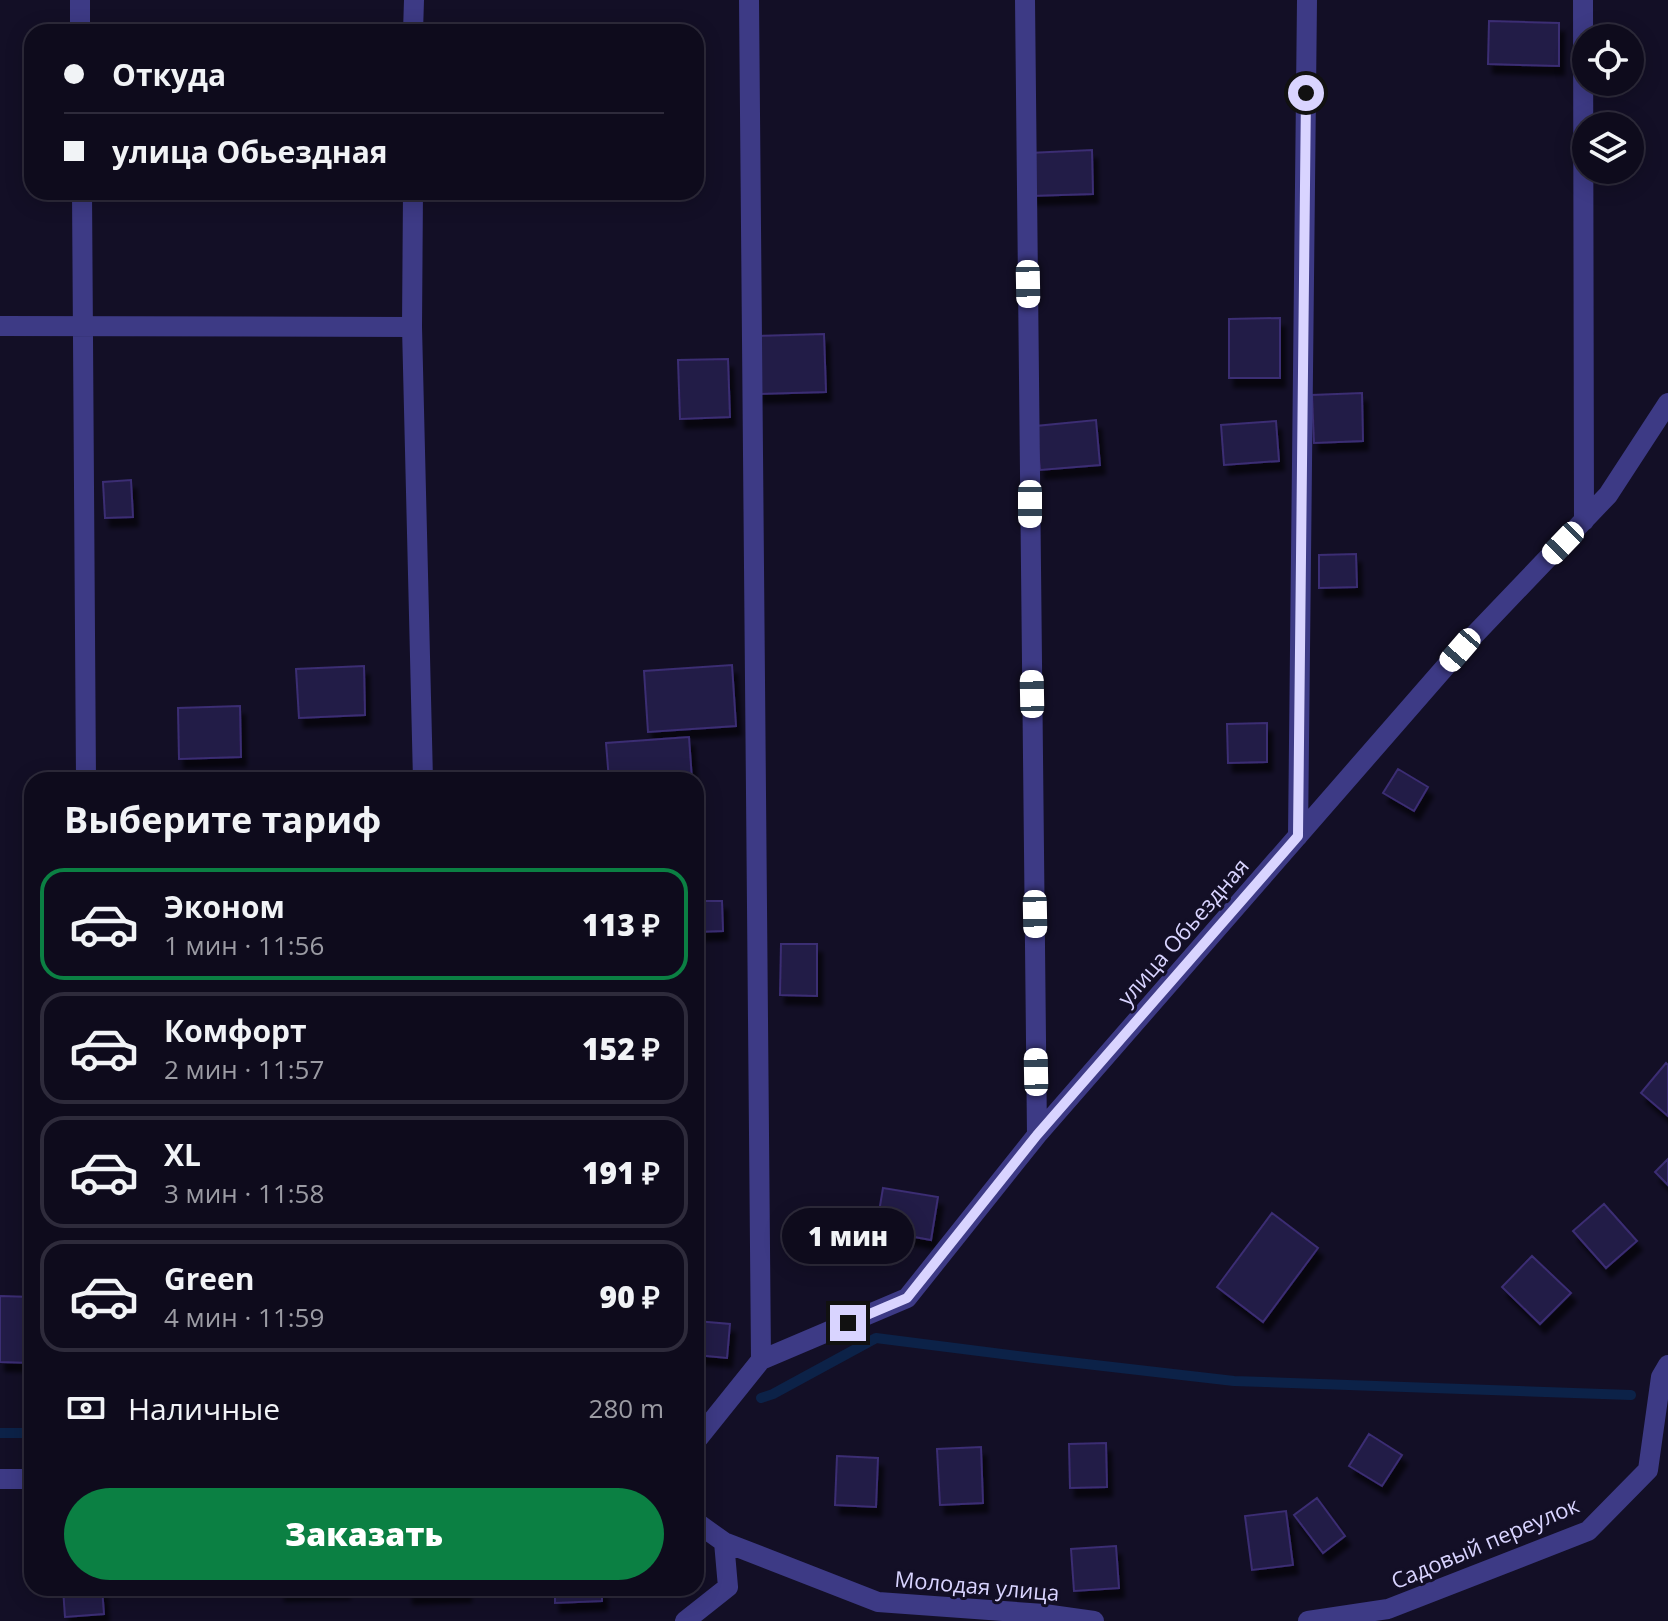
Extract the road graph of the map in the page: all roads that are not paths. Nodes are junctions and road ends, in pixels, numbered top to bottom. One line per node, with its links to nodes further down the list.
1 (80, 0): 7 (street)
2 (414, 0): 8 (street)
3 (749, 0): 20 (street)
4 (1025, 0): 19 (street)
5 (1307, 0): 18 (street)
6 (1583, 0): 15 (street)
7 (80, 24)
8 (413, 24)
9 (82, 200): 12 (street)
10 (413, 200): 13 (street)
11 (0, 326): 12 (street)
12 (84, 326): 13 (street); 16 (street)
13 (412, 327): 17 (street)
14 (1668, 403): 15 (street, улица Обьездная)
15 (1584, 521): 18 (street, улица Обьездная)
16 (86, 772)
17 (423, 772)
18 (1298, 836): 19 (street, улица Обьездная)
19 (1037, 1135): 20 (street, улица Обьездная)
20 (761, 1360): 22 (street, улица Обьездная)
21 (1668, 1365): 29 (street, Садовый переулок)
22 (704, 1431)
23 (0, 1479): 24 (street)
24 (24, 1479)
25 (704, 1528): 26 (street, Молодая улица)
26 (724, 1542): 27 (street); 28 (street, Молодая улица)
27 (685, 1621)
28 (1094, 1621)
29 (1308, 1621)

